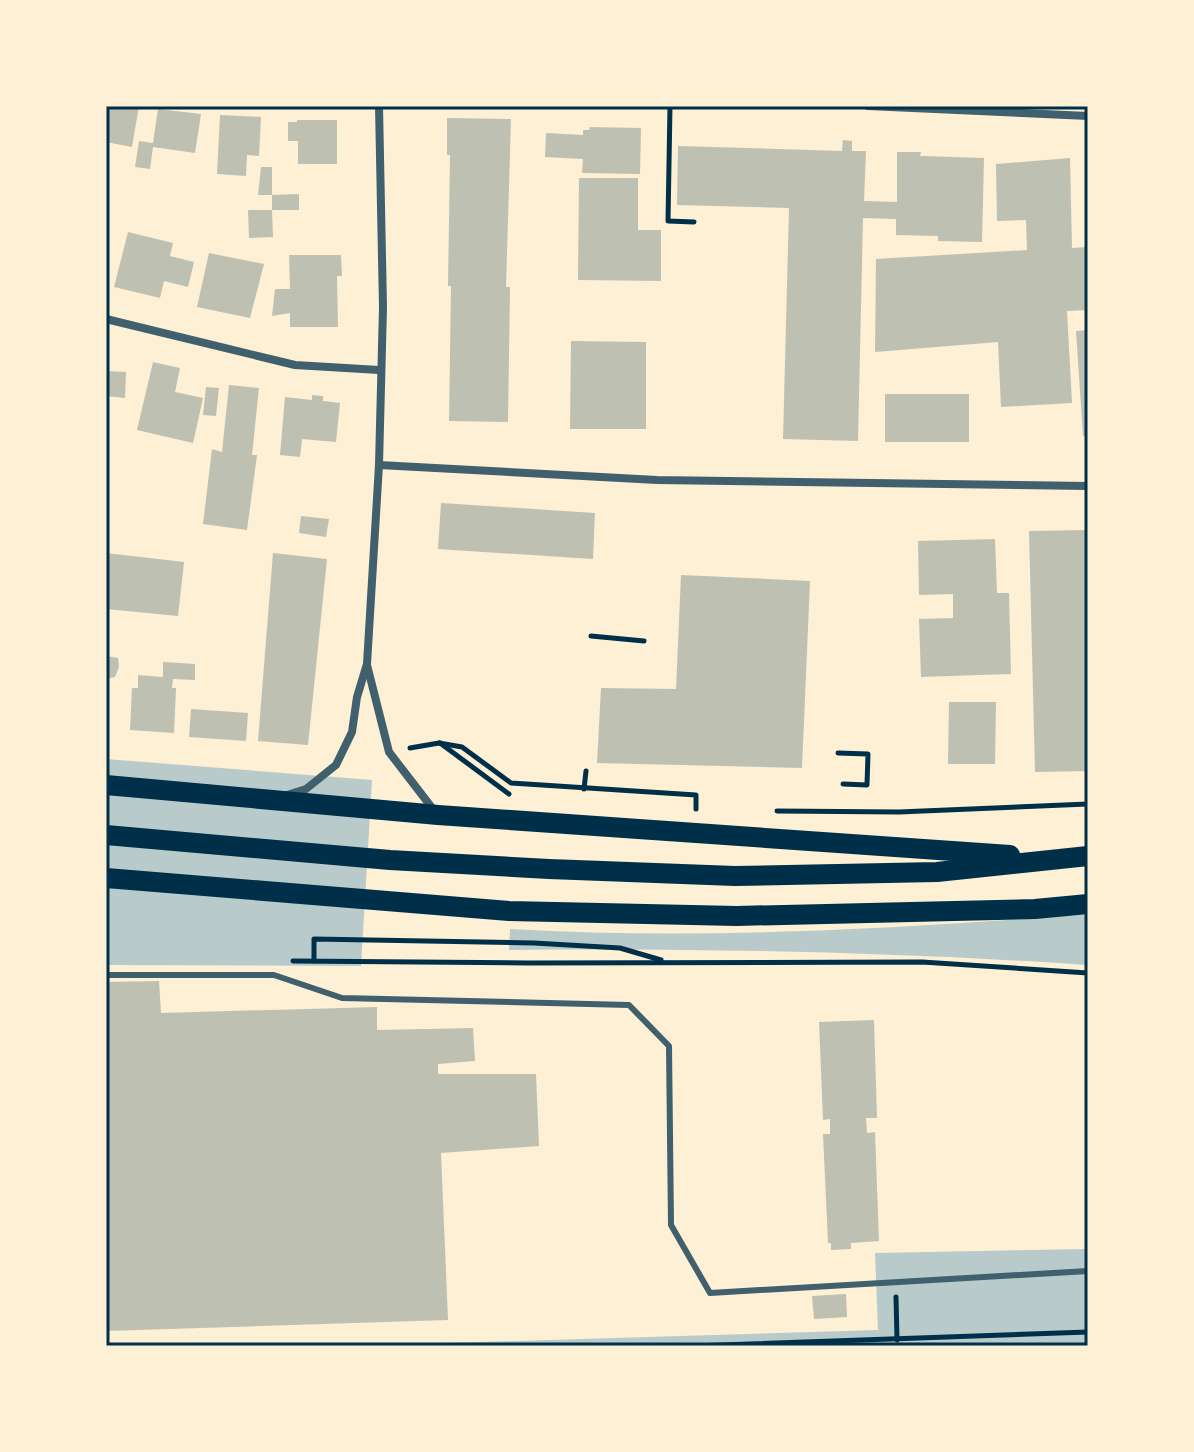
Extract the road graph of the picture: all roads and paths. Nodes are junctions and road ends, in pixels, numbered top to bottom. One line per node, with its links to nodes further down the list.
1 (379, 106): 7 (street)
2 (670, 106): 5 (path)
3 (868, 106): 4 (street)
4 (1088, 116)
5 (694, 222)
6 (106, 319): 7 (street)
7 (379, 370): 8 (street)
8 (379, 465): 9 (street); 12 (street)
9 (1088, 486)
10 (591, 636): 11 (path)
11 (644, 641)
12 (367, 664): 14 (street); 21 (street)
13 (439, 743): 14 (path); 19 (path); 20 (path)
14 (389, 752): 25 (street)
15 (838, 753): 17 (path)
16 (586, 771): 19 (path)
17 (843, 784)
18 (106, 785): 21 (main road)
19 (584, 789): 23 (path)
20 (517, 795)
21 (272, 800): 25 (main road)
22 (1088, 804): 24 (path)
23 (711, 810)
24 (774, 811)
25 (438, 815): 28 (main road)
26 (106, 835): 28 (main road)
27 (1088, 856): 28 (main road)
28 (1053, 859)
29 (106, 878): 30 (main road)
30 (151, 881): 31 (main road); 32 (main road)
31 (106, 887)
32 (1088, 904)
33 (282, 960): 34 (path)
34 (314, 961): 35 (path); 35 (path)
35 (668, 961): 36 (path)
36 (1088, 973)
37 (106, 975): 39 (lane)
38 (1088, 1271): 39 (lane)
39 (896, 1283): 41 (path)
40 (1088, 1332): 41 (path)
41 (897, 1340): 42 (path)
42 (809, 1344): 43 (path)
43 (693, 1346)

